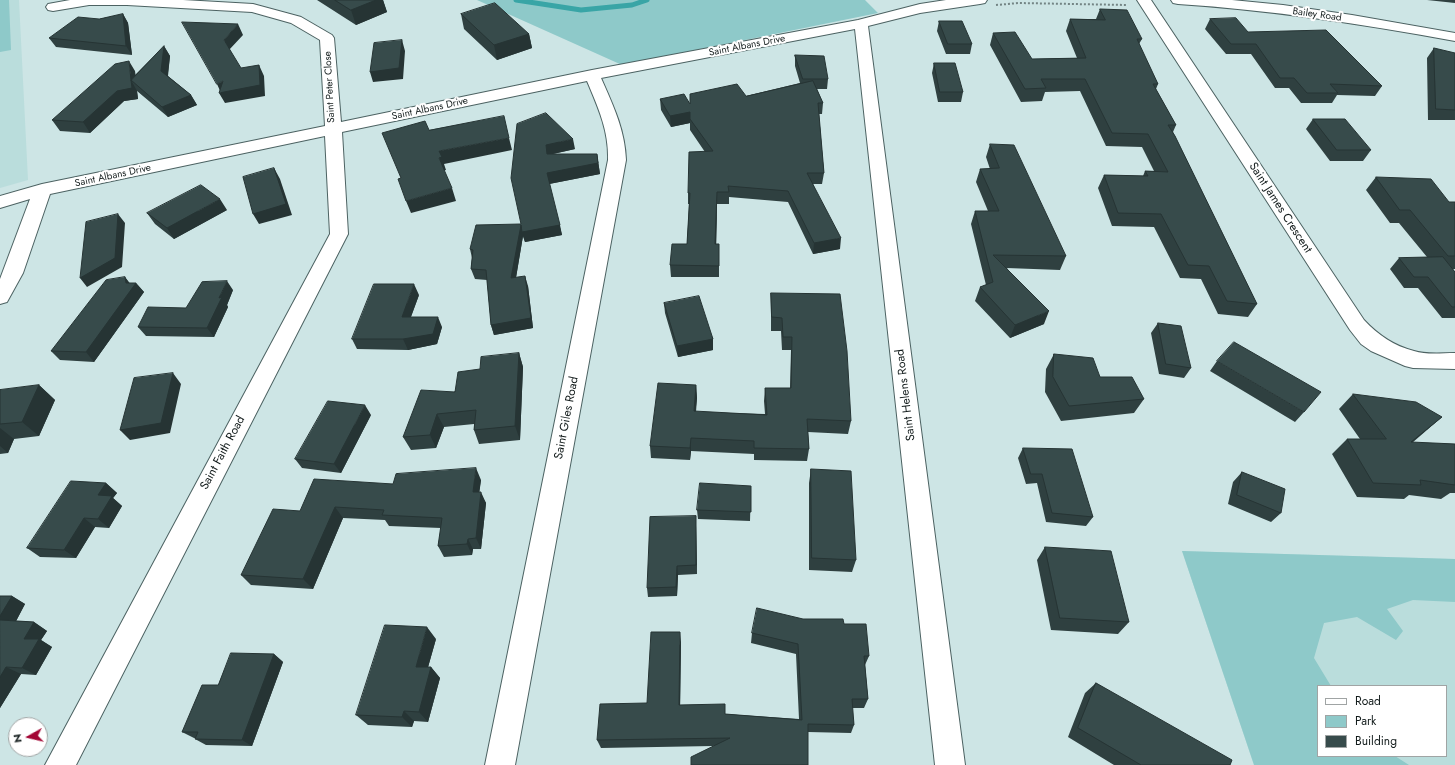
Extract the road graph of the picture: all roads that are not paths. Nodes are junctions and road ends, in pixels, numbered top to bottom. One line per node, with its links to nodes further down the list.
1 (1178, 0): 6 (street, Bailey Road)
2 (986, 3): 5 (street)
3 (1146, 3): 12 (street, Saint James Crescent)
4 (53, 7): 8 (street, Saint Peter Close)
5 (861, 24): 7 (street, Saint Albans Drive); 15 (street, Saint Helens Road)
6 (1455, 37)
7 (592, 75): 8 (street, Saint Albans Drive); 14 (street, Saint Giles Road)
8 (332, 130): 9 (street, Saint Albans Drive); 13 (street, Saint Faith Road)
9 (42, 190): 10 (street, Saint Albans Drive); 11 (street)
10 (0, 202)
11 (0, 297)
12 (1455, 361)
13 (60, 765)
14 (500, 765)
15 (950, 765)

